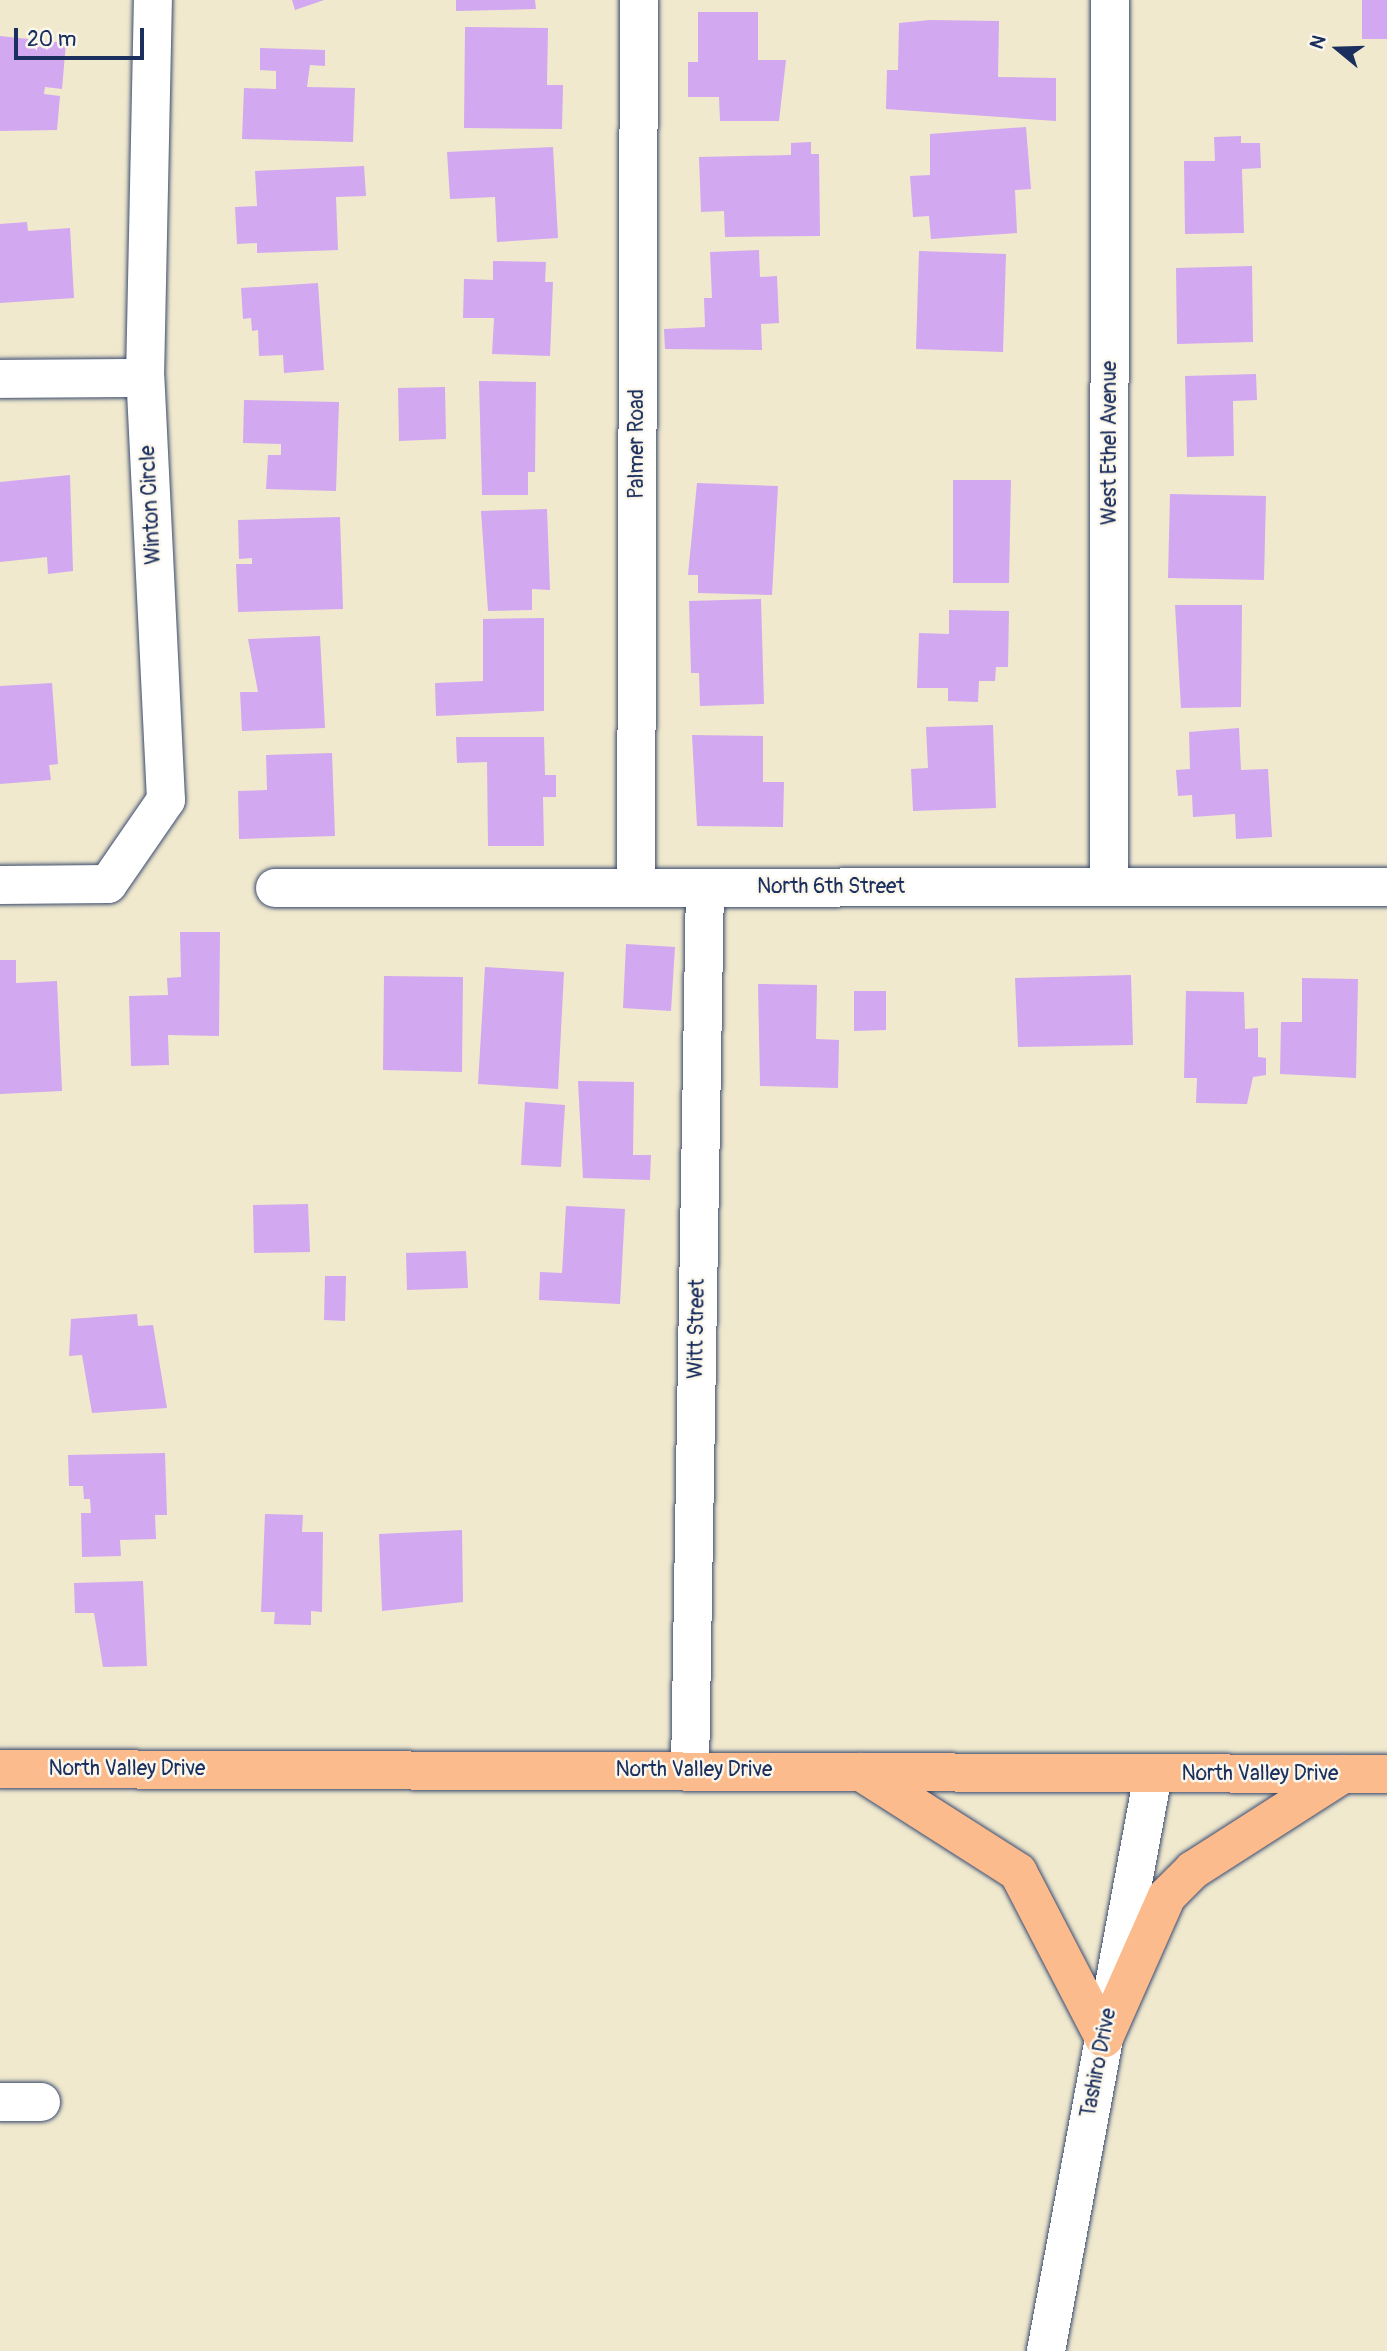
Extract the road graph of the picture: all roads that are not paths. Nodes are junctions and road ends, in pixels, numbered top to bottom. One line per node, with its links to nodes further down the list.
1 (153, 0): 4 (street, Winton Circle)
2 (639, 0): 10 (street, Palmer Road)
3 (1110, 0): 7 (street, West Ethel Avenue)
4 (145, 378): 5 (street); 6 (street, Winton Circle)
5 (0, 379)
6 (0, 885)
7 (1109, 886): 8 (street, North 6th Street); 11 (street, North 6th Street)
8 (1387, 887)
9 (275, 888): 10 (street, North 6th Street)
10 (636, 888): 11 (street, North 6th Street)
11 (705, 888): 13 (street, Witt Street)
12 (0, 1769): 13 (main road, North Valley Drive)
13 (690, 1770): 14 (main road, North Valley Drive)
14 (861, 1772): 17 (main road, North Valley Drive); 18 (main road)
15 (1343, 1774): 16 (main road, North Valley Drive); 17 (main road, North Valley Drive); 18 (main road)
16 (1387, 1774)
17 (1153, 1775): 18 (street, Tashiro Drive)
18 (1104, 2038): 21 (street, Tashiro Drive)
19 (0, 2102): 20 (street)
20 (41, 2102)
21 (1046, 2351)

